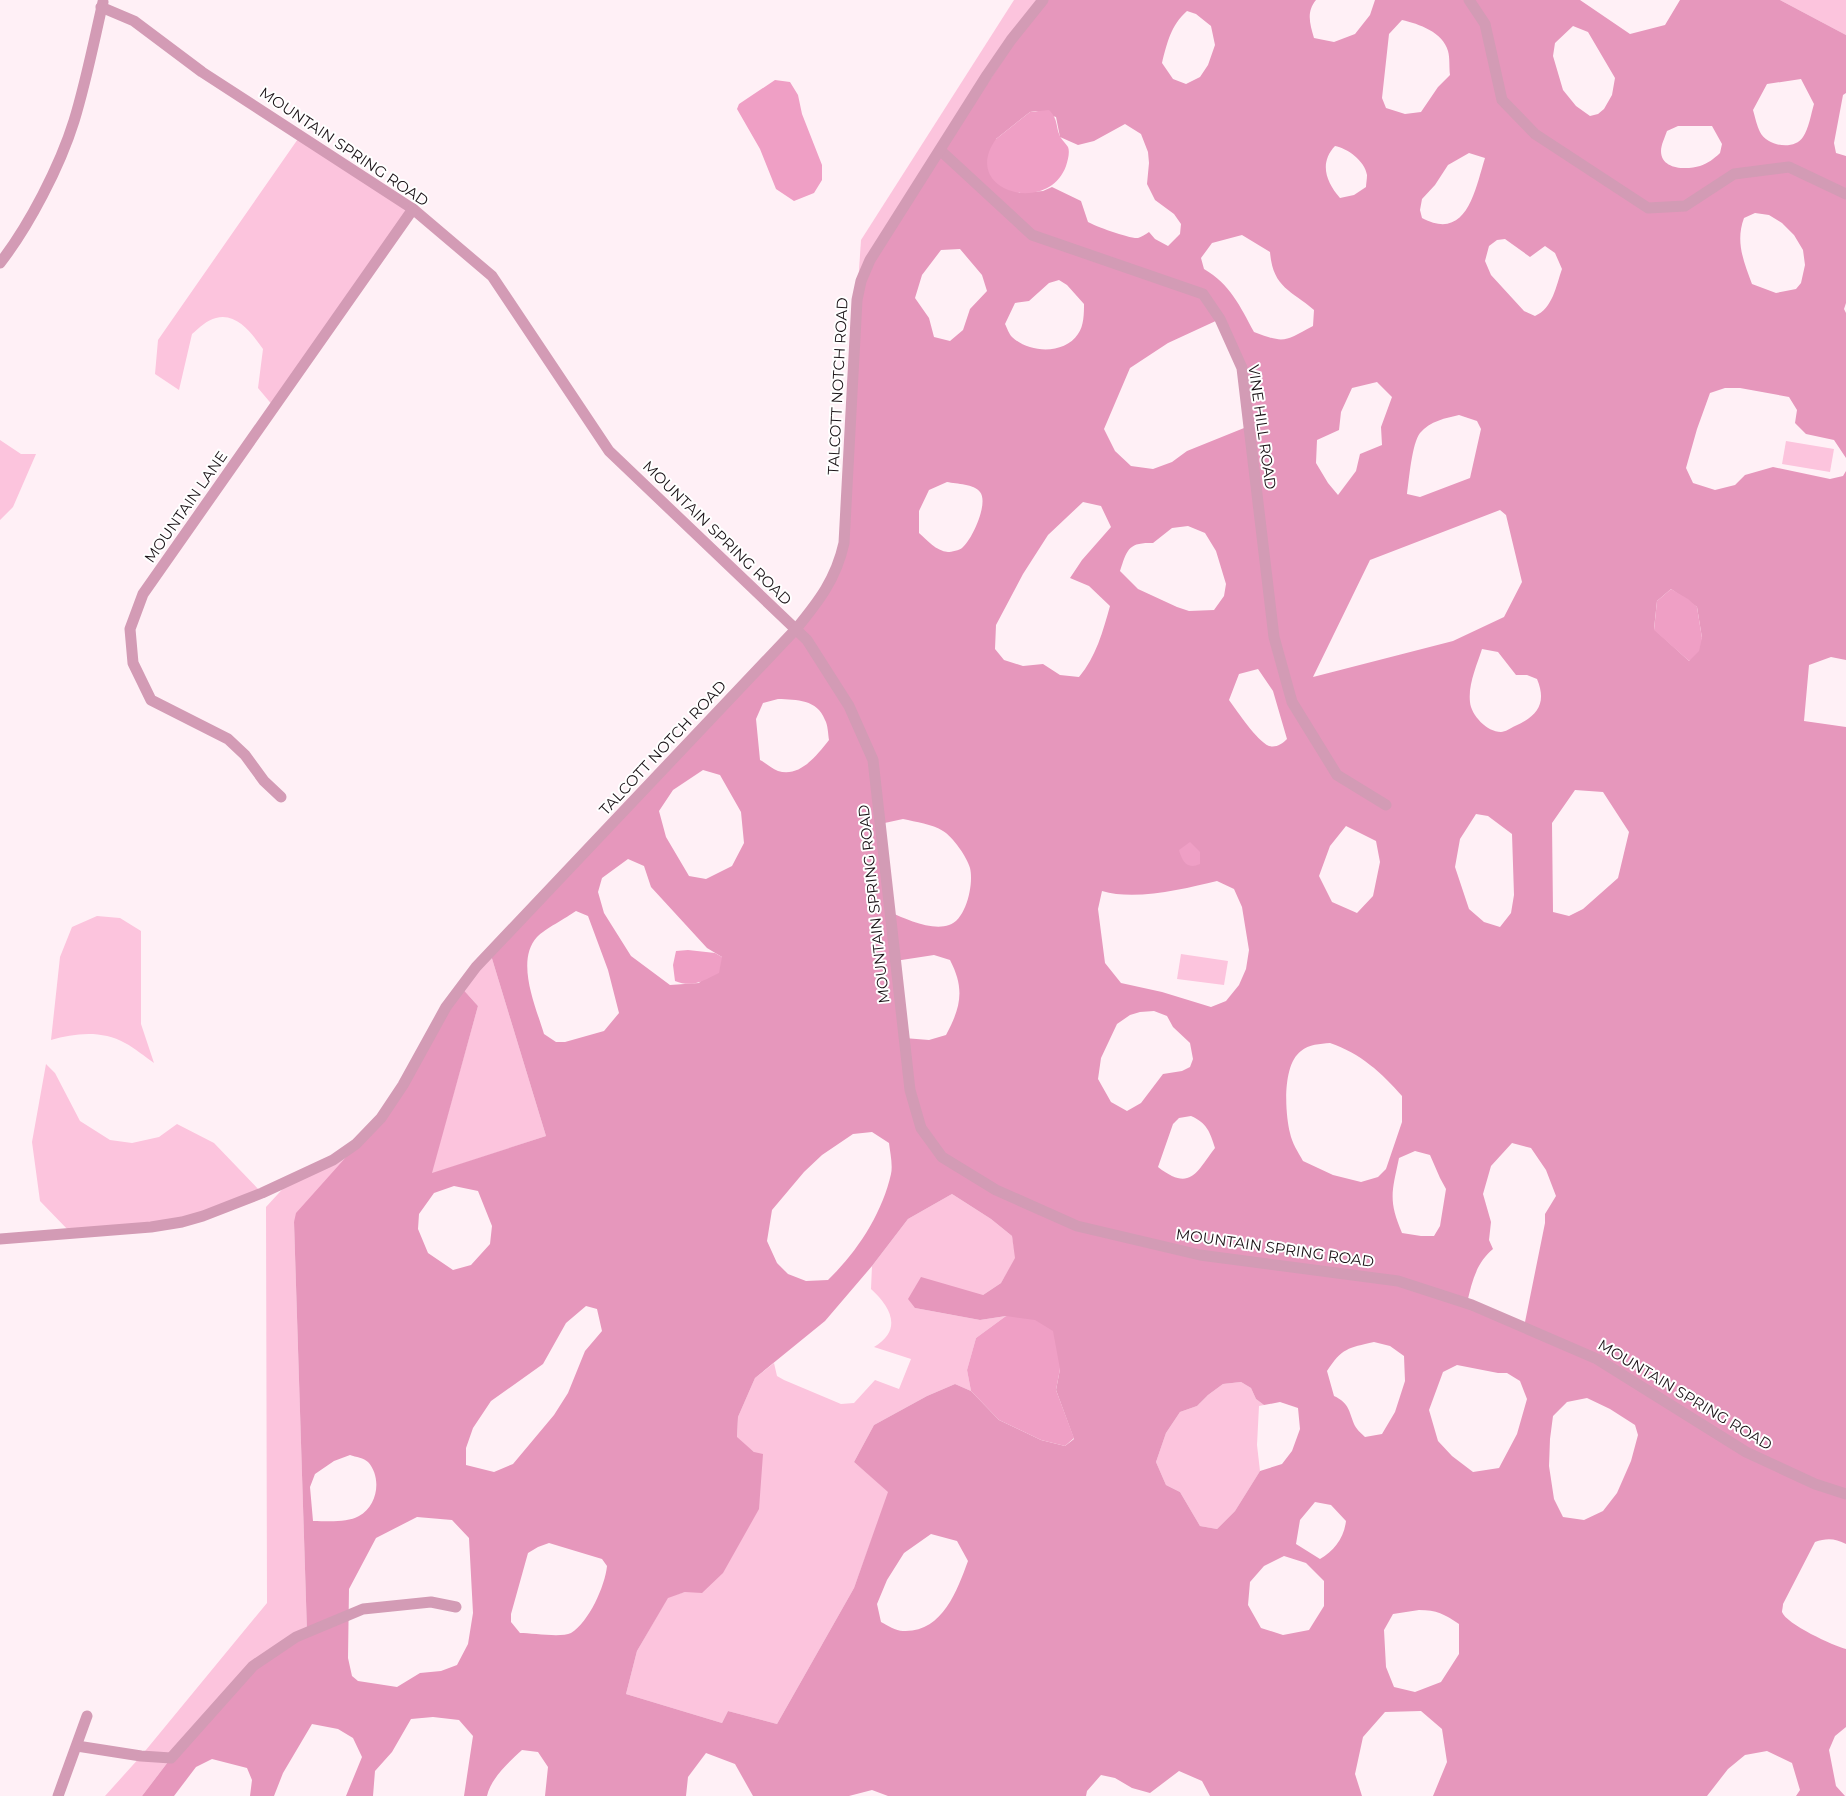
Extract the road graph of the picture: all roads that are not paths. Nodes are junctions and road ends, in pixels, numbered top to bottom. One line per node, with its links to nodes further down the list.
1 (1043, 0): 4 (street, TALCOTT NOTCH ROAD)
2 (1469, 0): 5 (street)
3 (102, 4): 6 (street, MOUNTAIN SPRING ROAD); 7 (street)
4 (941, 151): 8 (street, TALCOTT NOTCH ROAD); 10 (street, VINE HILL ROAD)
5 (1846, 194)
6 (413, 209): 8 (street, MOUNTAIN SPRING ROAD); 9 (street, MOUNTAIN LANE)
7 (0, 263)
8 (796, 629): 11 (street, TALCOTT NOTCH ROAD); 12 (street, MOUNTAIN SPRING ROAD)
9 (281, 797)
10 (1386, 805)
11 (0, 1239)
12 (1846, 1494)
13 (456, 1607): 15 (street)
14 (87, 1716): 15 (street)
15 (77, 1746): 16 (street)
16 (58, 1796)

